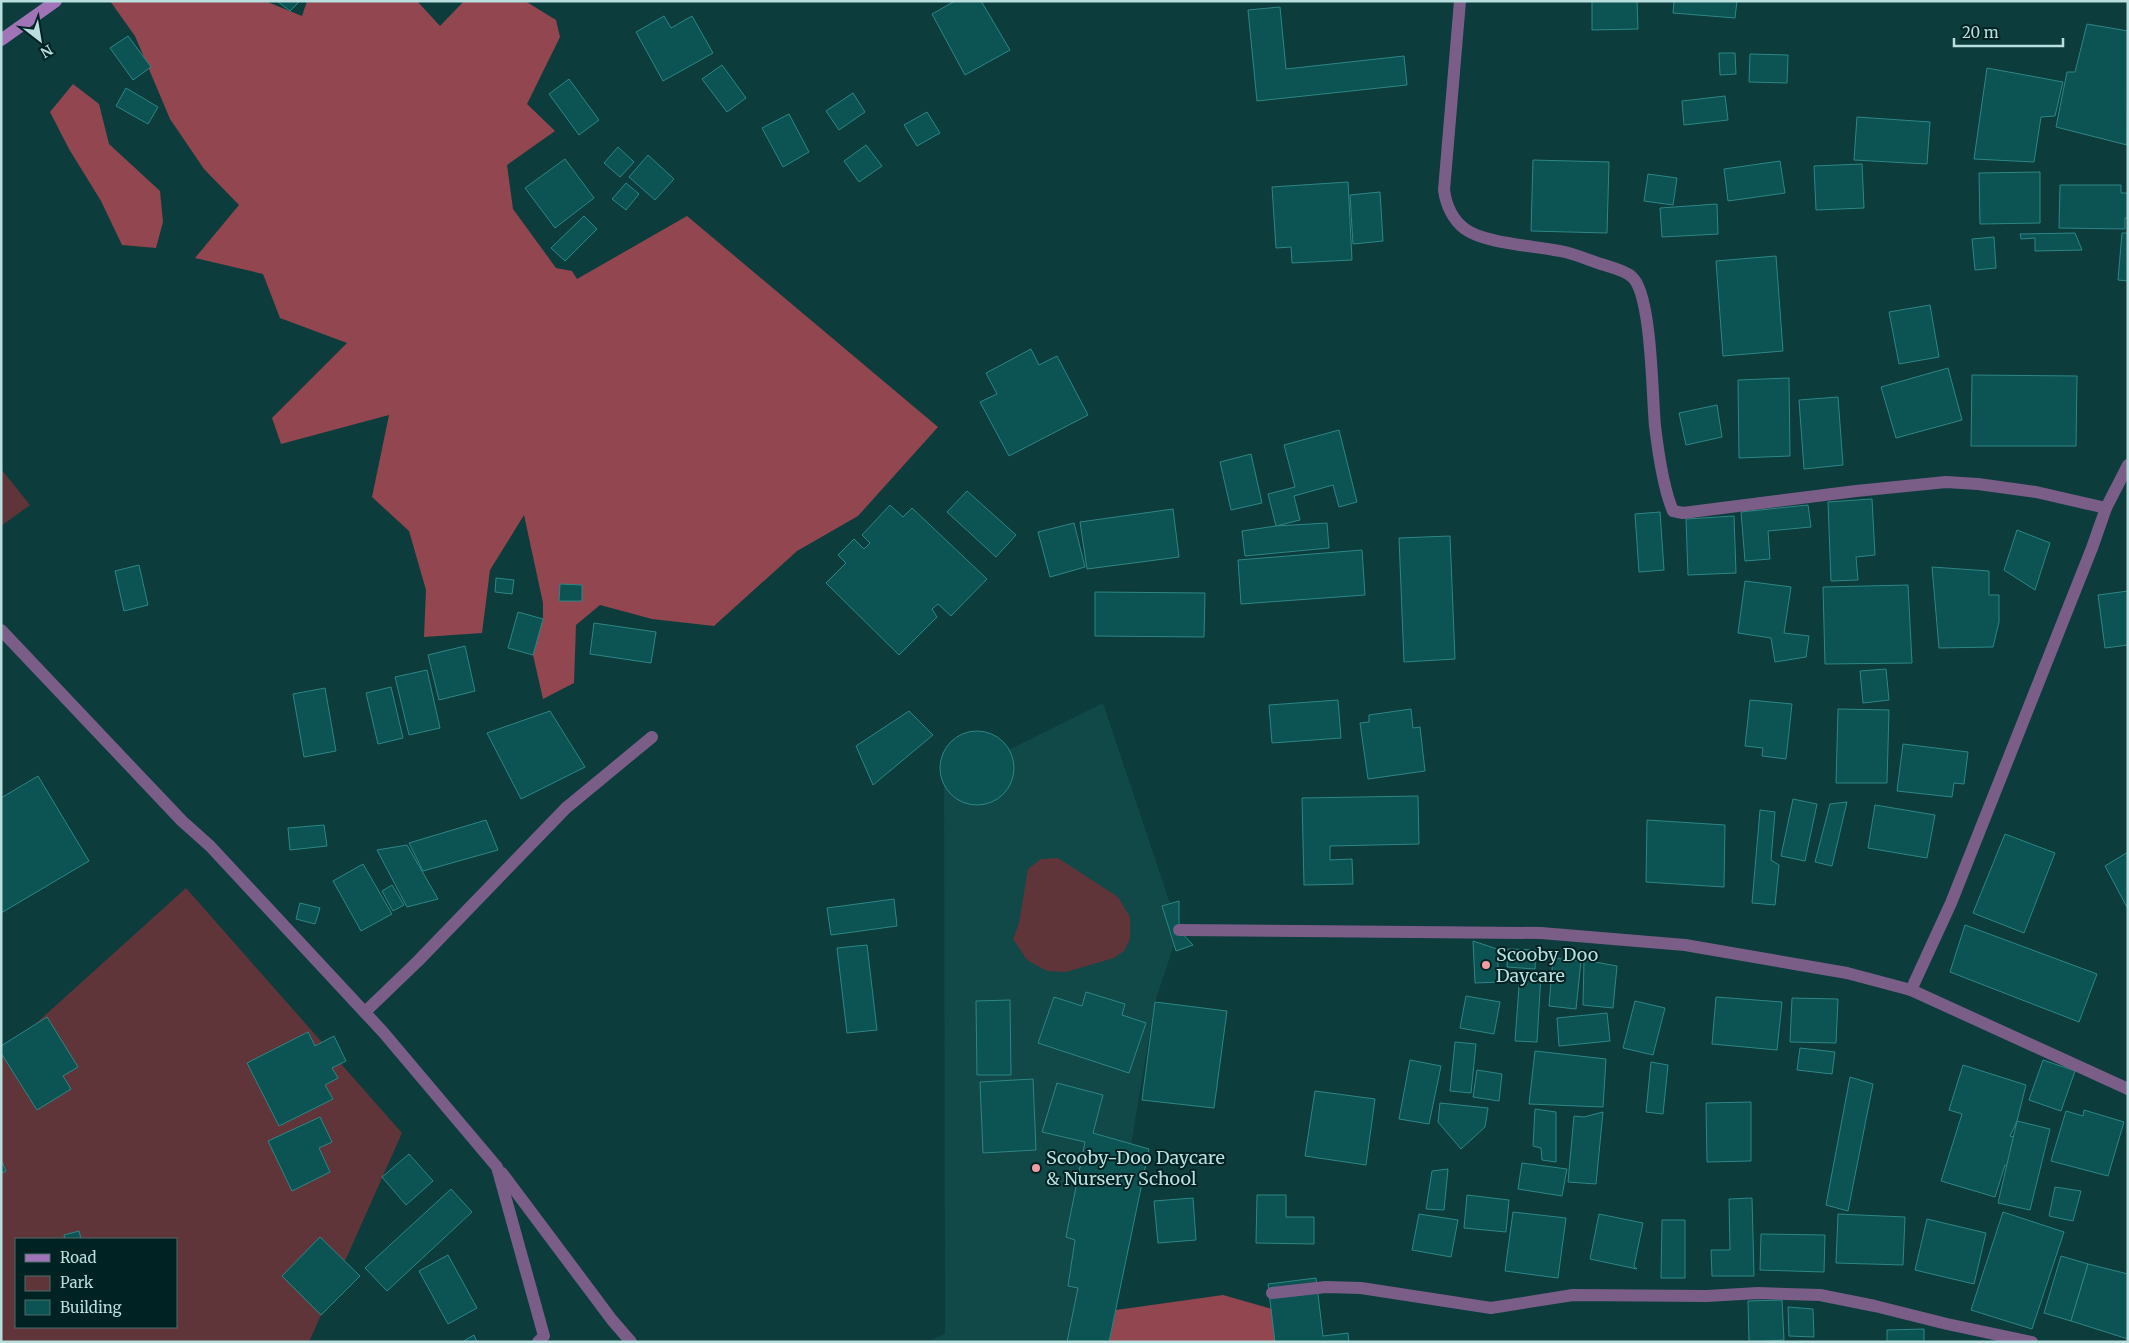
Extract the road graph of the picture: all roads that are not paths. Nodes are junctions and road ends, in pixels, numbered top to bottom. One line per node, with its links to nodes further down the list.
1 (56, 1): 3 (main road)
2 (1460, 1): 5 (street)
3 (1, 40)
4 (2128, 465): 5 (street)
5 (2106, 508): 9 (street)
6 (1, 630): 10 (street)
7 (652, 736): 10 (street)
8 (1179, 930): 9 (street)
9 (1911, 990): 11 (street)
10 (364, 1012): 12 (street)
11 (2128, 1089)
12 (497, 1167): 14 (street); 15 (street)
13 (1272, 1292): 16 (street)
14 (538, 1342)
15 (631, 1342)
16 (2032, 1342)

